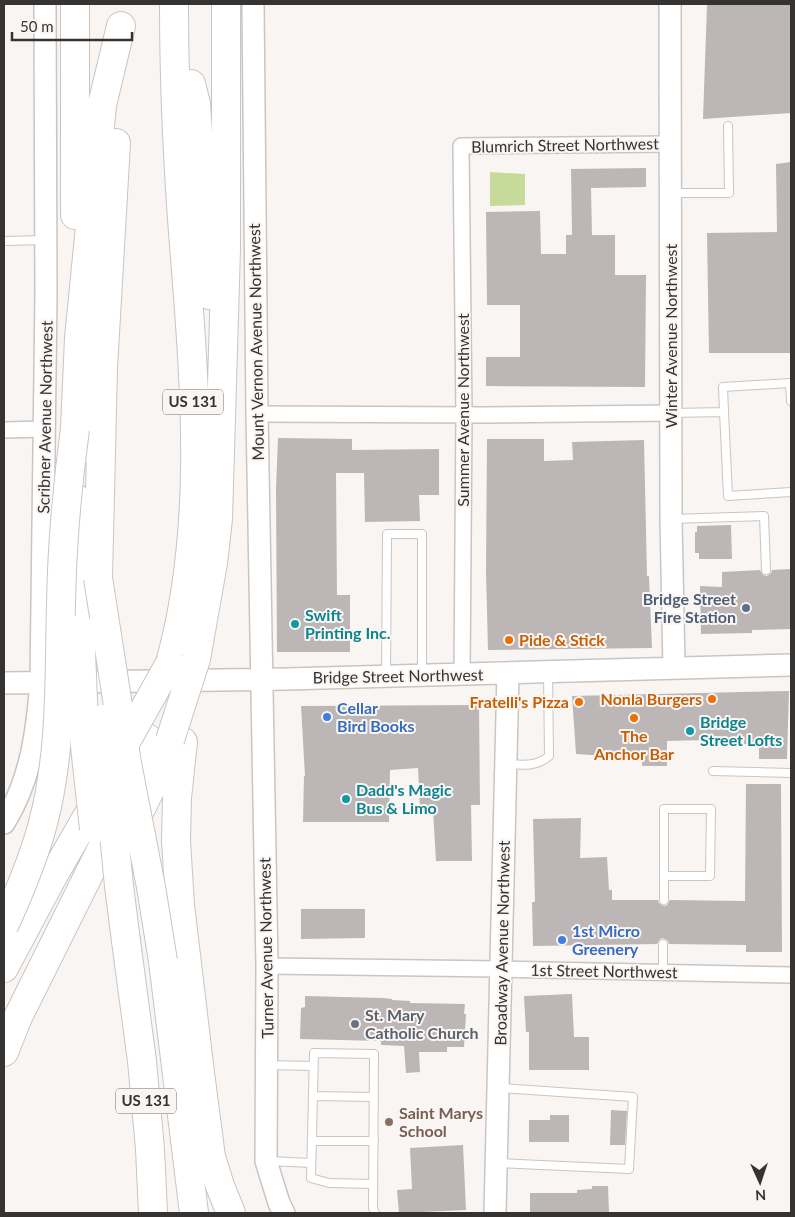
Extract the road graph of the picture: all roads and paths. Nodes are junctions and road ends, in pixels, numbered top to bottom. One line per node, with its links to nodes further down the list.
1 (45, 4): 12 (street, Scribner Avenue Northwest)
2 (226, 4): 23 (highway)
3 (253, 4): 18 (street, Mount Vernon Avenue Northwest)
4 (670, 4): 9 (street, Winter Avenue Northwest)
5 (174, 9): 23 (highway); 28 (highway, US 131)
6 (121, 15): 14 (highway); 27 (highway, US 131)
7 (75, 16): 14 (highway)
8 (728, 126): 11 (lane)
9 (670, 144): 10 (street, Blumrich Street Northwest); 11 (street, Winter Avenue Northwest)
10 (461, 146): 19 (street, Summer Avenue Northwest)
11 (670, 192): 17 (street, Winter Avenue Northwest)
12 (46, 240): 13 (lane); 20 (street, Scribner Avenue Northwest)
13 (4, 241)
14 (79, 338): 22 (highway)
15 (791, 400): 16 (lane)
16 (724, 412): 17 (lane); 24 (lane)
17 (672, 413): 19 (street); 25 (street, Winter Avenue Northwest)
18 (257, 414): 19 (street); 37 (street, Mount Vernon Avenue Northwest)
19 (464, 414): 34 (street, Summer Avenue Northwest)
20 (44, 429): 21 (street); 38 (street, Scribner Avenue Northwest)
21 (4, 430)
22 (75, 430): 47 (highway, bridge); 48 (highway, bridge)
23 (220, 436): 28 (highway)
24 (791, 492)
25 (671, 520): 26 (lane); 31 (street, Winter Avenue Northwest)
26 (766, 570)
27 (98, 578): 48 (highway, US 131, bridge); 68 (highway, bridge)
28 (192, 622): 29 (highway)
29 (183, 661): 40 (highway, bridge); 40 (highway, bridge)
30 (791, 665): 31 (street, Bridge Street Northwest)
31 (674, 668): 32 (street, Bridge Street Northwest)
32 (548, 672): 33 (street, Bridge Street Northwest); 41 (lane)
33 (508, 673): 34 (street, Bridge Street Northwest); 41 (street, Broadway Avenue Northwest)
34 (462, 674): 35 (street, Bridge Street Northwest)
35 (422, 675): 36 (street, Bridge Street Northwest); 36 (lane)
36 (386, 676): 37 (street, Bridge Street Northwest)
37 (261, 680): 38 (street, Bridge Street Northwest); 50 (street, Turner Avenue Northwest)
38 (41, 682): 39 (street, Bridge Street Northwest); 44 (street, Scribner Avenue Northwest)
39 (4, 683)
40 (157, 740): 47 (highway); 55 (highway); 69 (highway)
41 (505, 763): 52 (street, Broadway Avenue Northwest)
42 (713, 771): 43 (lane)
43 (791, 773)
44 (4, 823)
45 (664, 876): 45 (lane); 46 (lane)
46 (664, 900)
47 (14, 927): 51 (highway)
48 (126, 941): 67 (highway, US 131)
49 (663, 944): 53 (lane)
50 (268, 966): 52 (street, 1st Street Northwest); 56 (street, Turner Avenue Northwest)
51 (4, 968)
52 (502, 969): 53 (street, 1st Street Northwest); 58 (street, Broadway Avenue Northwest)
53 (663, 973): 54 (street, 1st Street Northwest)
54 (791, 976)
55 (4, 1052)
56 (266, 1065): 57 (lane); 63 (street, Turner Avenue Northwest)
57 (313, 1066): 59 (lane); 60 (lane)
58 (498, 1088): 65 (street, Broadway Avenue Northwest); 65 (lane)
59 (313, 1096): 60 (lane); 61 (lane)
60 (374, 1097): 62 (lane)
61 (312, 1141): 62 (lane); 64 (lane)
62 (374, 1141): 66 (lane)
63 (266, 1161): 64 (lane); 70 (street, Turner Avenue Northwest)
64 (311, 1163): 66 (lane)
65 (496, 1163): 72 (street, Broadway Avenue Northwest)
66 (373, 1184): 71 (lane)
67 (153, 1213)
68 (194, 1213)
69 (231, 1213)
70 (284, 1213)
71 (375, 1213)
72 (495, 1213)

